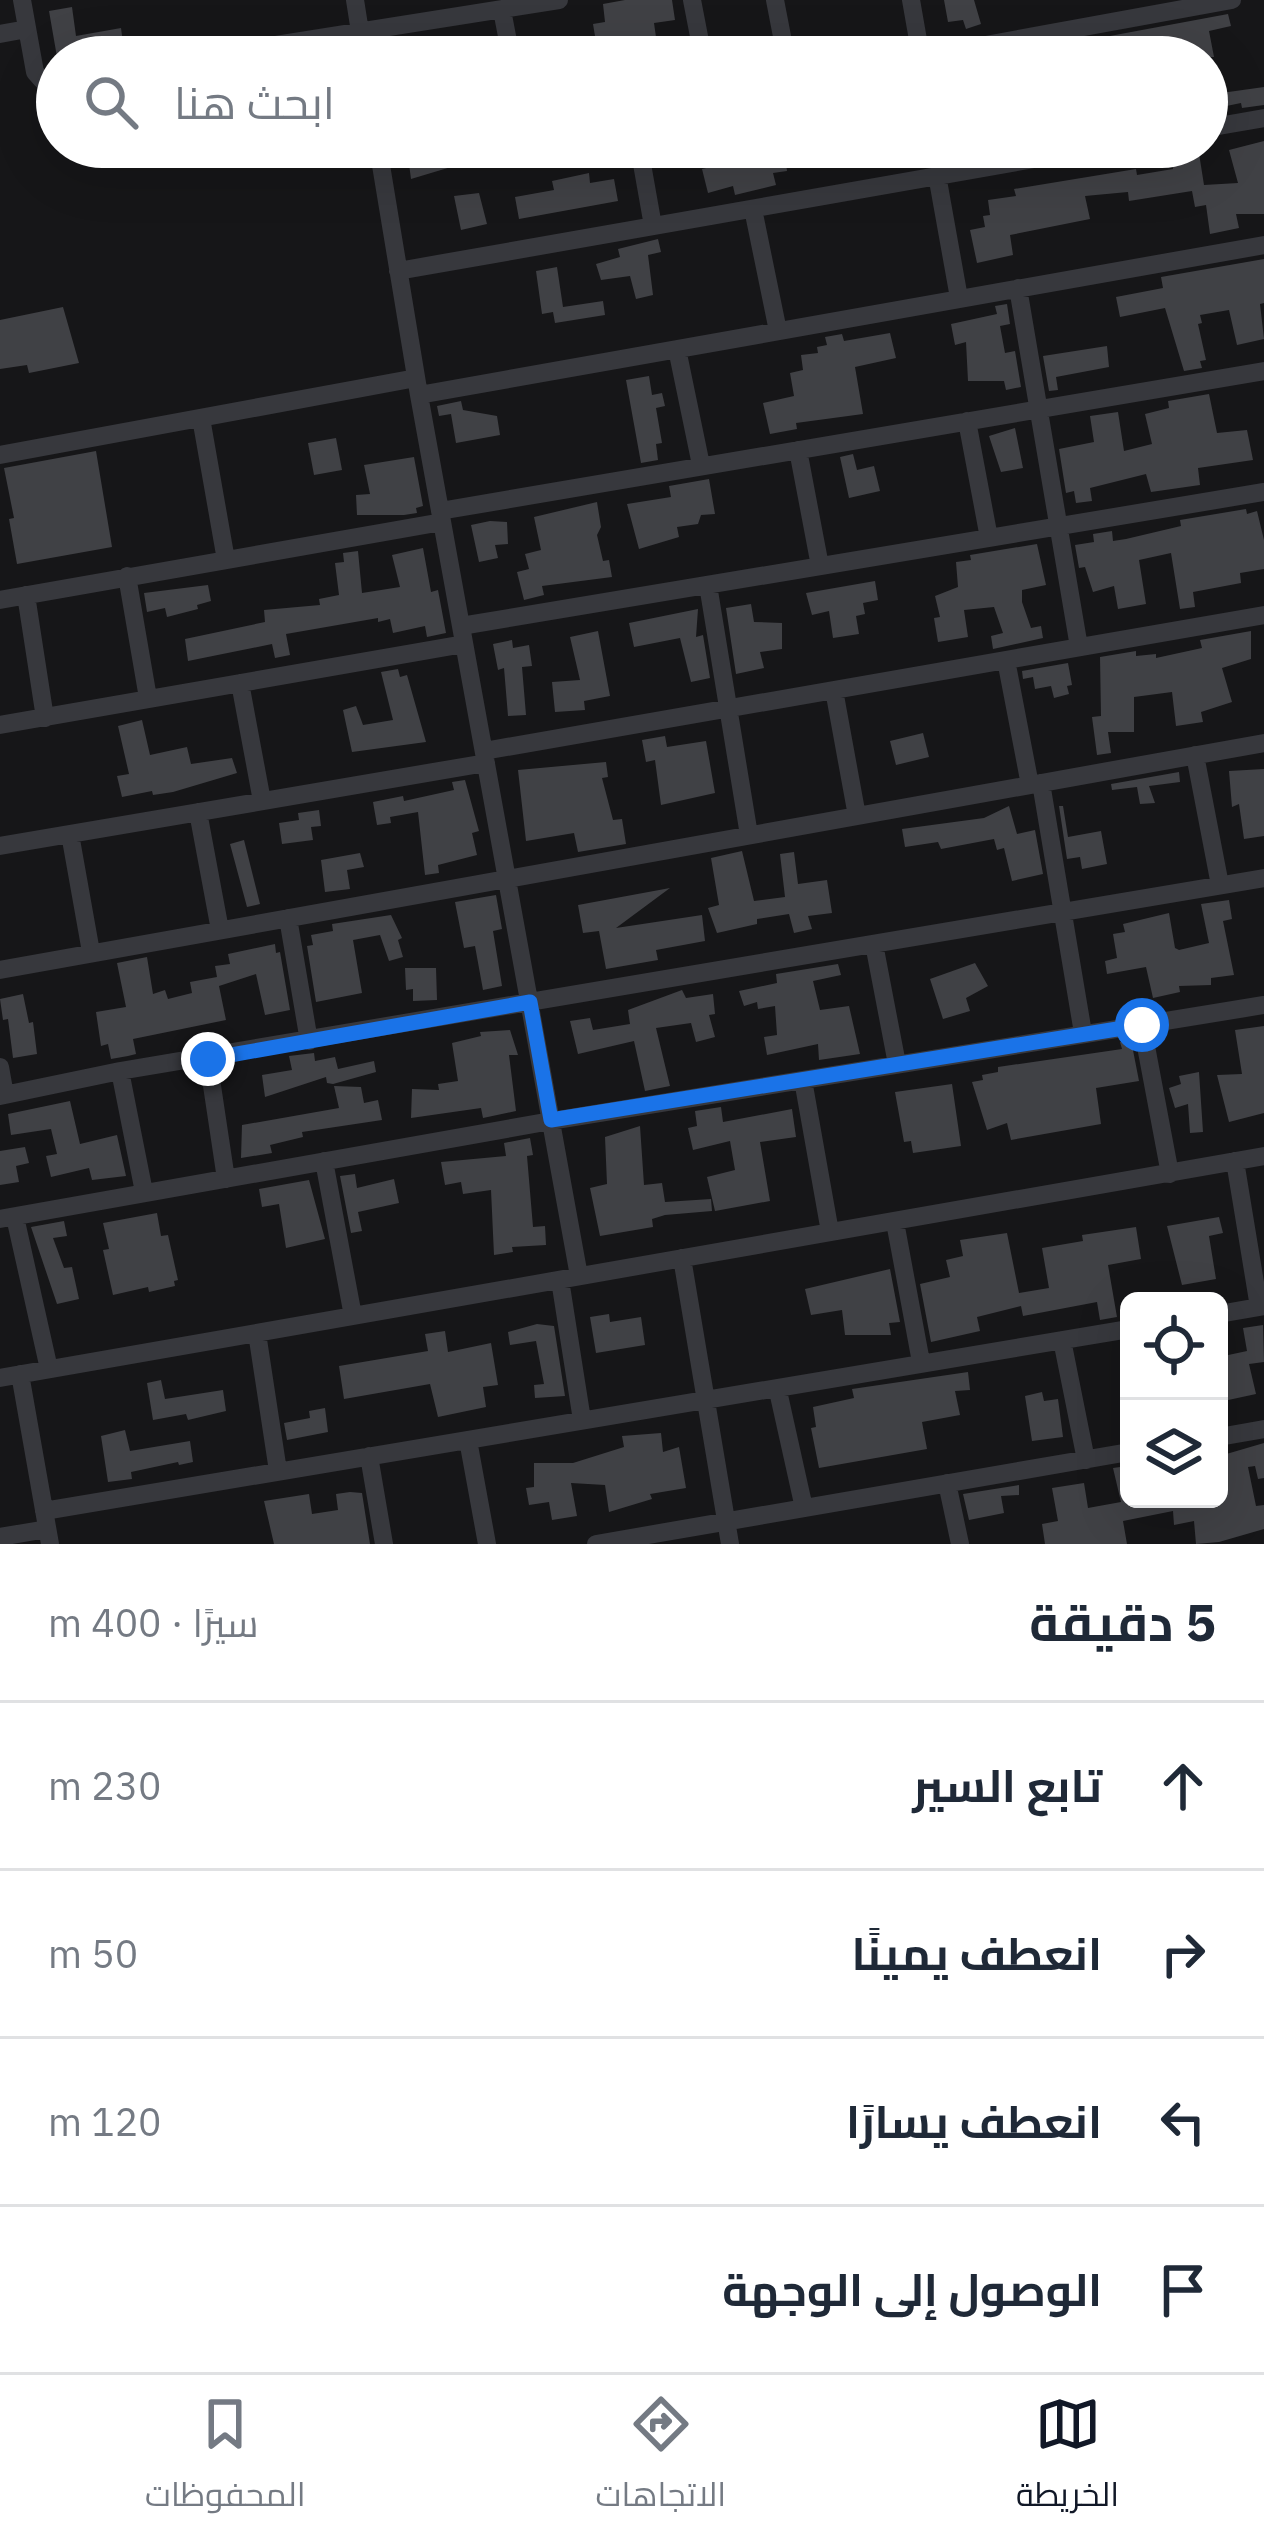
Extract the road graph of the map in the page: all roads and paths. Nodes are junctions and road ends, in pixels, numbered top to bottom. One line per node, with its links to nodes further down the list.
1 (22, 0): 9 (street)
2 (355, 0): 11 (street)
3 (559, 0): 8 (street)
4 (692, 0): 14 (street)
5 (776, 0): 15 (street)
6 (911, 0): 16 (street)
7 (1232, 0): 17 (street)
8 (502, 10): 11 (street); 13 (street)
9 (27, 29): 10 (street); 18 (street)
10 (0, 34)
11 (360, 34): 12 (street)
12 (346, 36)
13 (507, 36)
14 (699, 36)
15 (782, 36)
16 (917, 36)
17 (1038, 36)
18 (36, 68)
19 (1264, 118): 20 (street)
20 (1228, 124)
21 (382, 168): 28 (street)
22 (643, 168): 26 (street)
23 (972, 168): 24 (street)
24 (937, 175): 25 (street); 30 (street)
25 (753, 209): 26 (street); 31 (street)
26 (653, 226): 28 (street)
27 (1264, 245): 29 (street)
28 (398, 271): 34 (street)
29 (1018, 289): 30 (street); 35 (street)
30 (959, 298): 31 (street)
31 (778, 331): 32 (street)
32 (677, 349): 34 (street); 40 (street)
33 (1264, 371): 35 (street)
34 (417, 386): 36 (street); 42 (street)
35 (1037, 410): 37 (street); 43 (street)
36 (201, 418): 39 (street); 45 (street)
37 (967, 421): 38 (street); 44 (street)
38 (799, 450): 40 (street); 46 (street)
39 (0, 455)
40 (701, 465): 42 (street)
41 (1264, 492): 43 (street)
42 (441, 517): 45 (street); 52 (street)
43 (1056, 527): 44 (street); 53 (street)
44 (989, 538): 46 (street)
45 (226, 560): 47 (street)
46 (820, 566): 48 (street)
47 (127, 576): 49 (street); 57 (street)
48 (708, 585): 52 (street); 58 (street)
49 (26, 595): 50 (street); 59 (street)
50 (0, 600)
51 (1264, 615): 53 (street)
52 (462, 635): 55 (street); 63 (street)
53 (1079, 647): 54 (street)
54 (1006, 660): 56 (street); 64 (street)
55 (240, 683): 57 (street); 65 (street)
56 (834, 690): 58 (street); 67 (street)
57 (148, 698): 59 (street)
58 (729, 708): 63 (street); 69 (street)
59 (45, 718): 60 (street)
60 (0, 725)
61 (1264, 743): 62 (street)
62 (1195, 755): 64 (street); 73 (street)
63 (485, 757): 65 (street); 71 (street)
64 (1035, 784): 67 (street); 74 (street)
65 (262, 801): 66 (street)
66 (198, 812): 68 (street); 76 (street)
67 (856, 816): 69 (street)
68 (70, 834): 70 (street); 78 (street)
69 (749, 835): 71 (street)
70 (0, 846)
71 (507, 878): 75 (street); 80 (street)
72 (1264, 878): 73 (street)
73 (1220, 885): 74 (street)
74 (1065, 914): 77 (street); 83 (street)
75 (288, 918): 76 (street); 84 (street)
76 (220, 930): 78 (street)
77 (874, 944): 80 (street); 86 (street)
78 (91, 952): 79 (street)
79 (0, 970)
80 (530, 1002): 84 (street); 91 (street)
81 (1264, 1005): 82 (street)
82 (1142, 1025): 83 (street); 95 (street)
83 (1083, 1034): 86 (street)
84 (309, 1041): 85 (street)
85 (208, 1059): 88 (street); 96 (street)
86 (897, 1064): 89 (street)
87 (0, 1067): 90 (street)
88 (120, 1071): 90 (street); 97 (street)
89 (803, 1080): 91 (street); 100 (street)
90 (3, 1095)
91 (551, 1120): 93 (street); 102 (street)
92 (1264, 1156): 94 (street)
93 (324, 1161): 96 (street); 105 (street)
94 (1235, 1161): 95 (street); 103 (street)
95 (1170, 1174): 99 (street)
96 (226, 1179): 97 (street)
97 (144, 1192): 98 (street)
98 (7, 1218): 110 (street)
99 (896, 1222): 100 (street); 109 (street)
100 (830, 1232): 101 (street)
101 (682, 1258): 102 (street); 114 (street)
102 (570, 1278): 105 (street); 115 (street)
103 (1262, 1306): 104 (street)
104 (1228, 1312)
105 (353, 1316): 107 (street)
106 (1120, 1330): 108 (street)
107 (257, 1333): 110 (street); 122 (street)
108 (1062, 1340): 109 (street); 121 (street)
109 (921, 1362): 113 (street)
110 (49, 1370): 111 (street)
111 (20, 1374): 112 (street); 126 (street)
112 (0, 1378)
113 (778, 1390): 114 (street); 124 (street)
114 (705, 1402): 115 (street); 125 (street)
115 (583, 1420): 118 (street)
116 (1264, 1429): 117 (street)
117 (1228, 1435)
118 (468, 1440): 120 (street); 130 (street)
119 (1120, 1454): 121 (street)
120 (369, 1456): 122 (street); 129 (street)
121 (1086, 1460): 123 (street)
122 (278, 1471): 126 (street)
123 (947, 1484): 124 (street); 132 (street)
124 (804, 1508): 125 (street)
125 (725, 1521): 128 (street); 131 (street)
126 (47, 1528): 127 (street)
127 (0, 1537)
128 (605, 1543)
129 (384, 1544)
130 (488, 1544)
131 (730, 1544)
132 (960, 1544)

